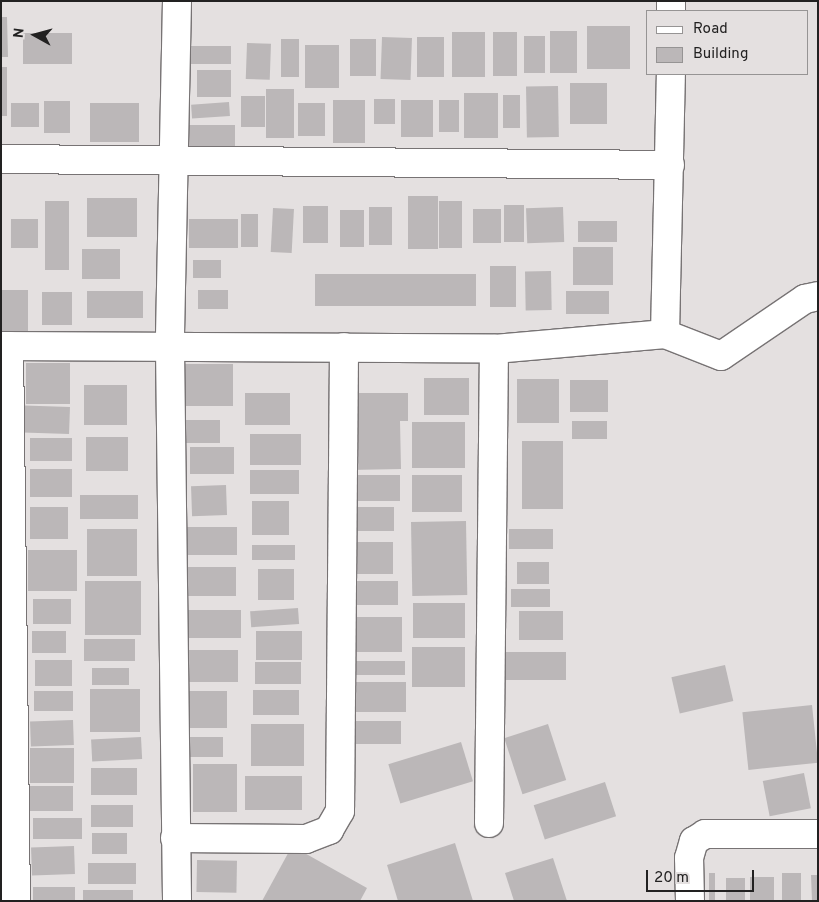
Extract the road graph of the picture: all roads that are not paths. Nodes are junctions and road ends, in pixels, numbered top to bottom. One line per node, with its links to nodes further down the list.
1 (177, 1): 4 (street)
2 (671, 75): 5 (street)
3 (1, 159): 4 (street)
4 (173, 159): 5 (street); 10 (street)
5 (670, 165): 7 (street)
6 (818, 296): 7 (street)
7 (665, 334): 11 (street)
8 (5, 346): 10 (street); 15 (street)
9 (344, 347): 10 (street); 11 (street); 14 (street)
10 (170, 349): 14 (street)
11 (494, 349): 12 (street)
12 (489, 823)
13 (818, 834): 17 (street)
14 (175, 838): 16 (street)
15 (16, 901)
16 (177, 901)
17 (690, 901)

